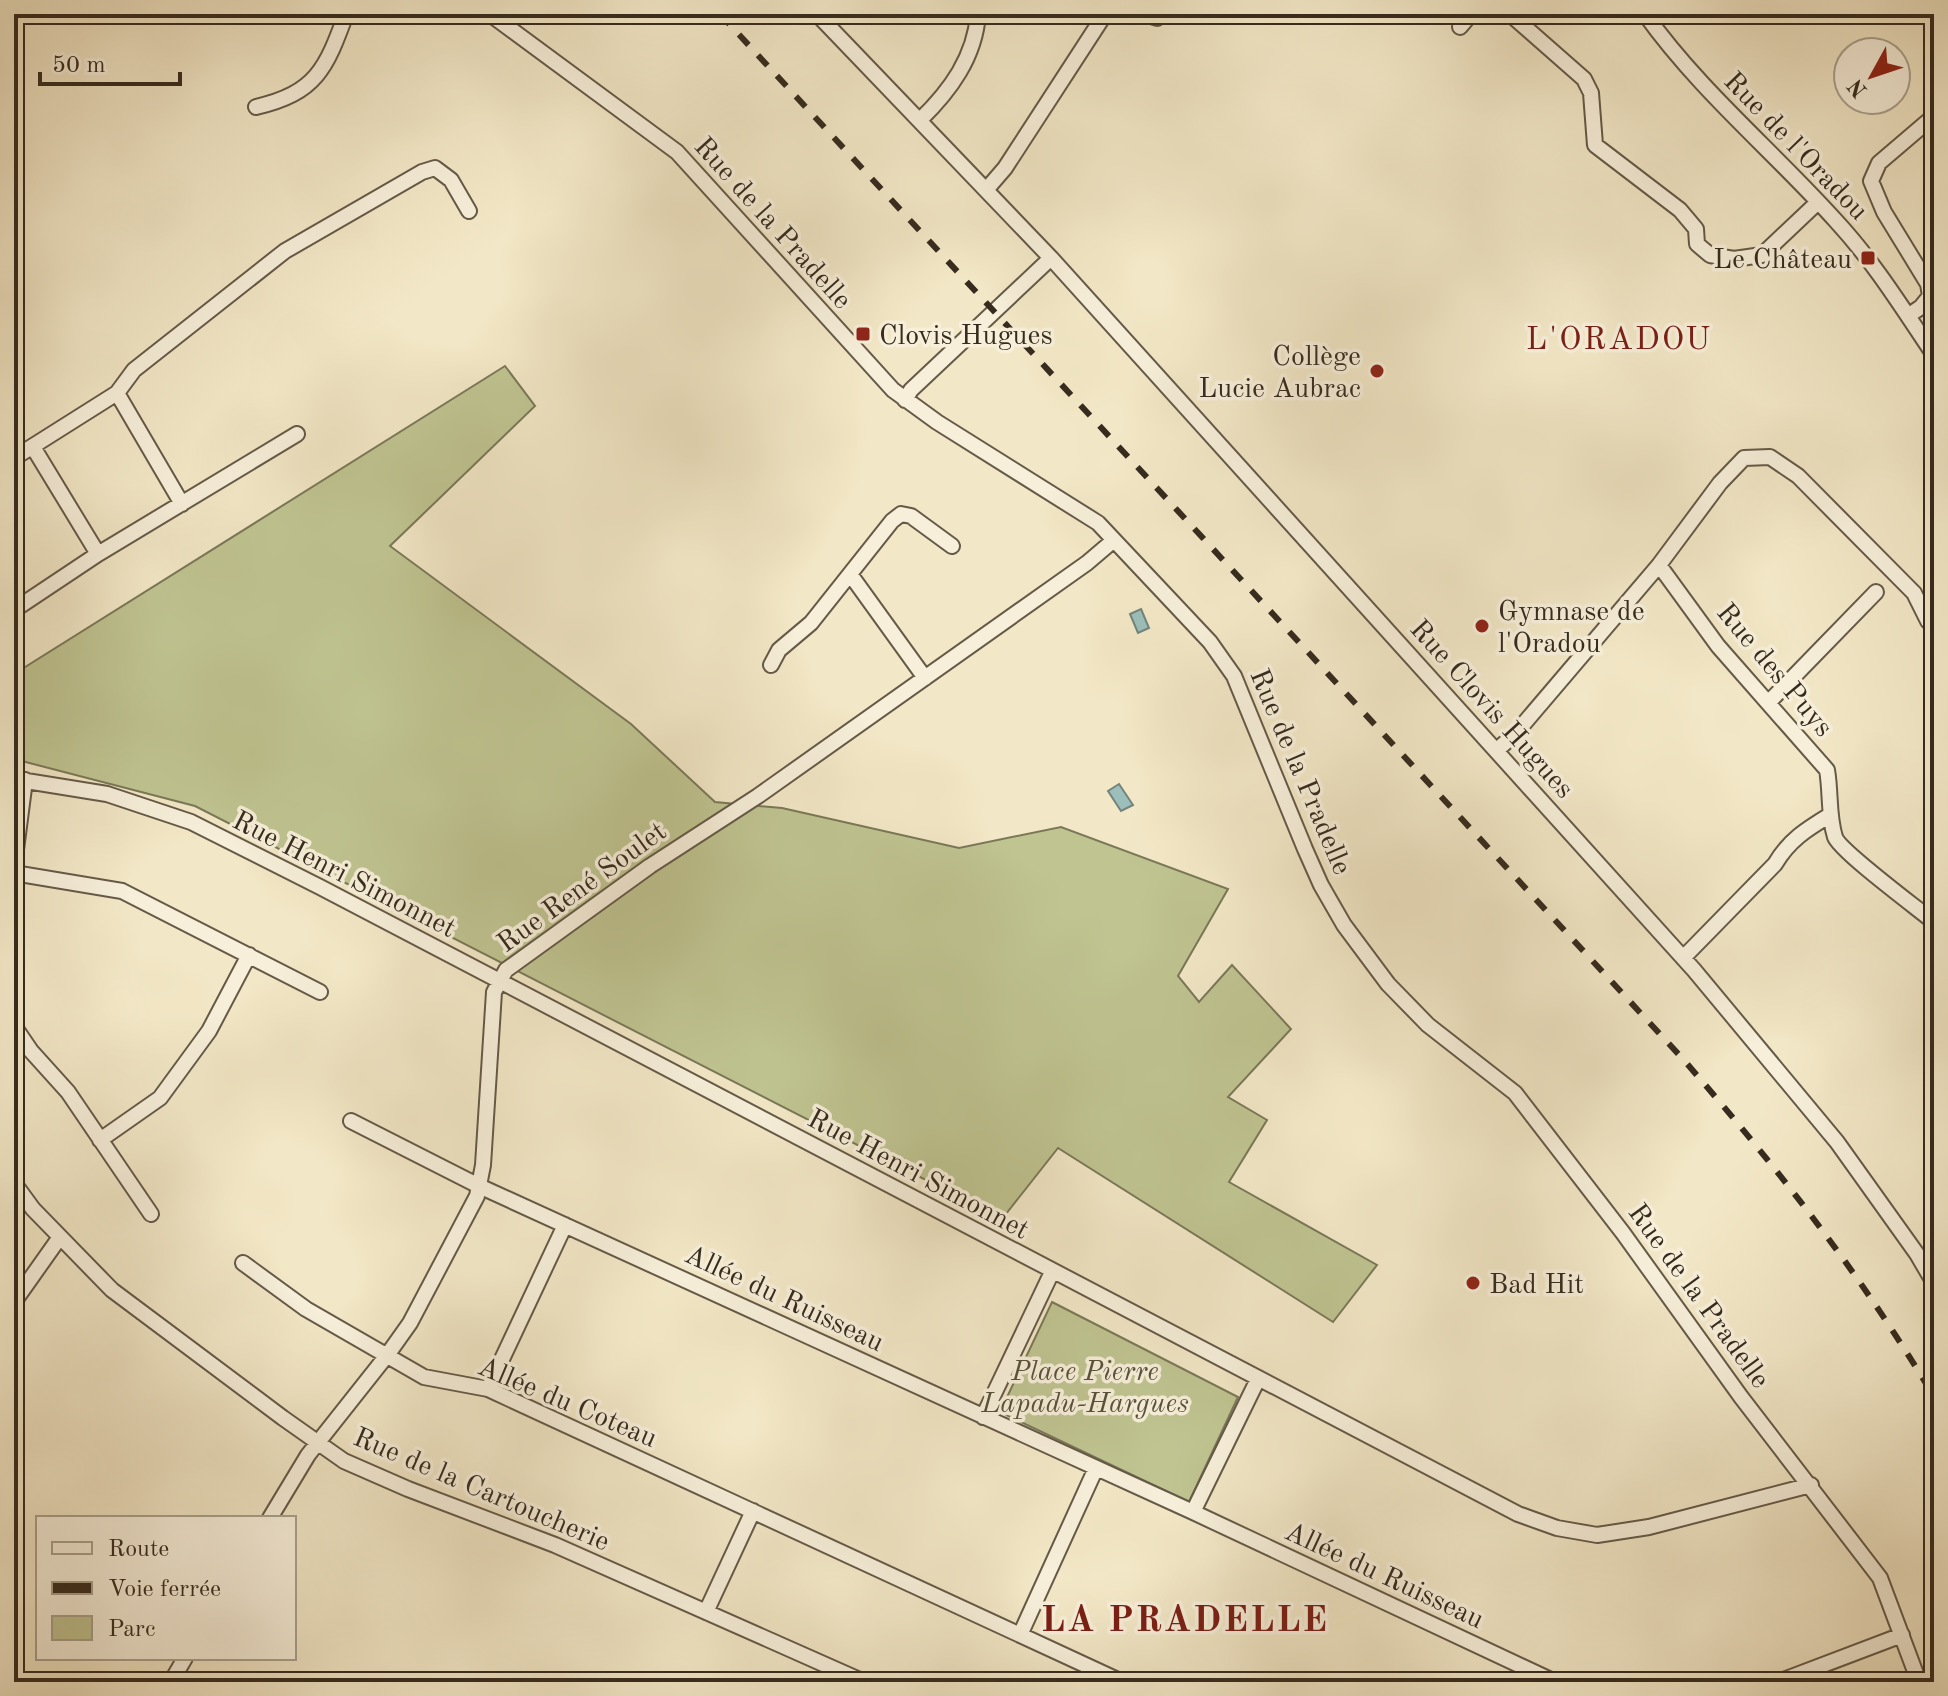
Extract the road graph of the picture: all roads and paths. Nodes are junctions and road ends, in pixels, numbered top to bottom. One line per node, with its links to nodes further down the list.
1 (346, 14): 10 (street)
2 (490, 14): 20 (street, Rue de la Pradelle)
3 (817, 14): 12 (street, Rue Clovis Hugues)
4 (978, 14): 12 (street)
5 (1105, 14): 13 (street)
6 (1471, 14): 9 (street)
7 (1508, 14): 14 (street)
8 (1645, 14): 14 (street, Rue de l'Oradou)
9 (1460, 27)
10 (256, 107)
11 (1934, 116): 17 (street, Rue de l'Oradou)
12 (920, 120): 13 (street, Rue Clovis Hugues)
13 (986, 190): 16 (street, Rue Clovis Hugues)
14 (1818, 202): 17 (street, Rue de l'Oradou)
15 (469, 211): 19 (street)
16 (1051, 258): 20 (street); 36 (street, Rue Clovis Hugues)
17 (1908, 316): 18 (street, Rue de l'Oradou)
18 (1934, 355)
19 (117, 393): 22 (street); 24 (street)
20 (905, 400): 25 (street, Rue de la Pradelle)
21 (297, 434): 24 (street)
22 (33, 447): 23 (street); 27 (street)
23 (14, 458)
24 (182, 504): 27 (street)
25 (1114, 540): 34 (street, Rue René Soulet); 64 (street, Rue de la Pradelle)
26 (952, 546): 29 (street)
27 (98, 554): 31 (street)
28 (1659, 565): 32 (street); 35 (street, Rue des Puys); 36 (street)
29 (850, 574): 33 (street); 34 (street)
30 (1876, 592): 35 (street)
31 (14, 610)
32 (1934, 626)
33 (771, 665)
34 (925, 678): 44 (street, Rue René Soulet)
35 (1768, 703): 38 (street, Rue des Puys)
36 (1497, 750): 43 (street, Rue Clovis Hugues)
37 (20, 780): 39 (street); 44 (street, Rue Henri Simonnet)
38 (1830, 815): 41 (street, Rue des Puys); 43 (street)
39 (14, 865)
40 (14, 873): 42 (street)
41 (1934, 922)
42 (249, 955): 45 (street); 48 (street)
43 (1683, 958): 56 (street, Rue Clovis Hugues)
44 (499, 983): 50 (street, Rue René Soulet); 55 (street, Rue Henri Simonnet)
45 (320, 992)
46 (14, 1026): 48 (street)
47 (351, 1121): 50 (street, Allée du Ruisseau)
48 (100, 1140): 51 (street)
49 (14, 1183): 53 (street, Rue de la Cartoucherie)
50 (479, 1186): 52 (street, Allée du Ruisseau); 58 (street, Rue René Soulet)
51 (151, 1214)
52 (565, 1225): 60 (street); 61 (street, Allée du Ruisseau)
53 (60, 1237): 57 (street); 62 (street, Rue de la Cartoucherie)
54 (243, 1263): 58 (street, Allée du Coteau)
55 (1052, 1272): 59 (street, Rue Henri Simonnet); 61 (street)
56 (1934, 1283)
57 (14, 1302)
58 (388, 1354): 60 (street, Allée du Coteau); 62 (street, Rue René Soulet)
59 (1258, 1379): 64 (street, Rue Henri Simonnet); 66 (street)
60 (488, 1389): 65 (street, Allée du Coteau)
61 (983, 1417): 63 (street, Allée du Ruisseau)
62 (318, 1444): 67 (street, Rue René Soulet); 68 (street, Rue de la Cartoucherie)
63 (1096, 1468): 66 (street, Allée du Ruisseau); 69 (street)
64 (1811, 1485): 70 (street, Rue de la Pradelle)
65 (753, 1511): 68 (street); 69 (street, Allée du Coteau)
66 (1193, 1512): 77 (street, Allée du Ruisseau)
67 (271, 1516)
68 (706, 1612): 75 (street, Rue de la Cartoucherie)
69 (1020, 1635): 76 (street, Allée du Coteau)
70 (1902, 1635): 78 (street); 79 (street, Rue de la Pradelle)
71 (184, 1660): 74 (street)
72 (14, 1678): 73 (street)
73 (20, 1682)
74 (171, 1682)
75 (864, 1682)
76 (1122, 1682)
77 (1555, 1682)
78 (1778, 1682)
79 (1919, 1682)

